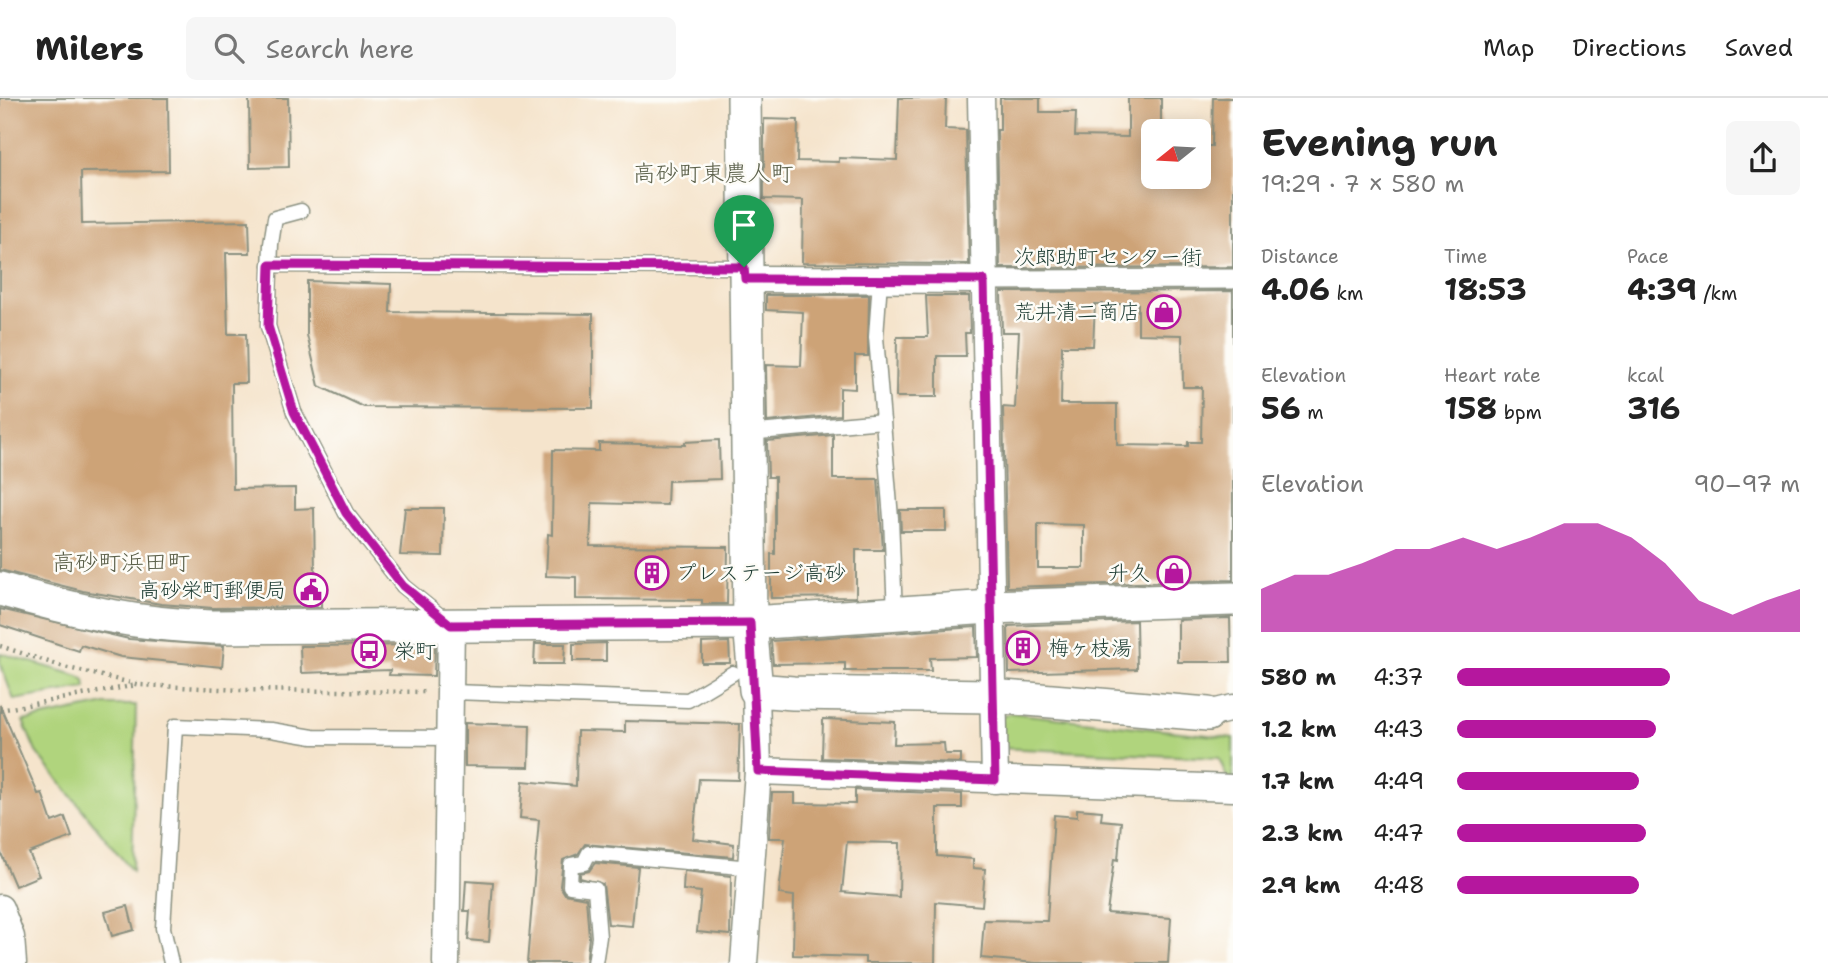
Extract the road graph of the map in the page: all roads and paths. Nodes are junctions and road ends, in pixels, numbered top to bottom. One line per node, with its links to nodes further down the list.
1 (744, 98): 5 (street)
2 (981, 98): 8 (street)
3 (301, 211): 4 (lane)
4 (270, 265): 5 (lane); 16 (lane)
5 (744, 273): 7 (street); 10 (street)
6 (1233, 279): 8 (street, 次郎助町センター街)
7 (880, 280): 8 (street); 9 (lane)
8 (984, 280): 13 (street)
9 (883, 421): 10 (lane); 14 (lane)
10 (747, 433): 15 (street)
11 (0, 589): 16 (street)
12 (1233, 599): 13 (street)
13 (991, 607): 14 (street); 21 (street)
14 (895, 613): 15 (street)
15 (750, 623): 16 (street); 18 (street)
16 (451, 625): 20 (street)
17 (0, 646): 19 (path)
18 (744, 681): 20 (lane); 21 (street); 25 (street)
19 (140, 685): 20 (path); 22 (path)
20 (452, 692): 24 (street)
21 (991, 696): 23 (street); 26 (street)
22 (0, 710)
23 (1225, 714)
24 (451, 738): 31 (lane); 32 (street)
25 (758, 771): 26 (street); 28 (street)
26 (995, 780): 27 (street)
27 (1233, 788)
28 (751, 868): 33 (lane); 34 (street)
29 (0, 908): 30 (street)
30 (13, 963)
31 (171, 963)
32 (446, 963)
33 (595, 963)
34 (744, 963)

